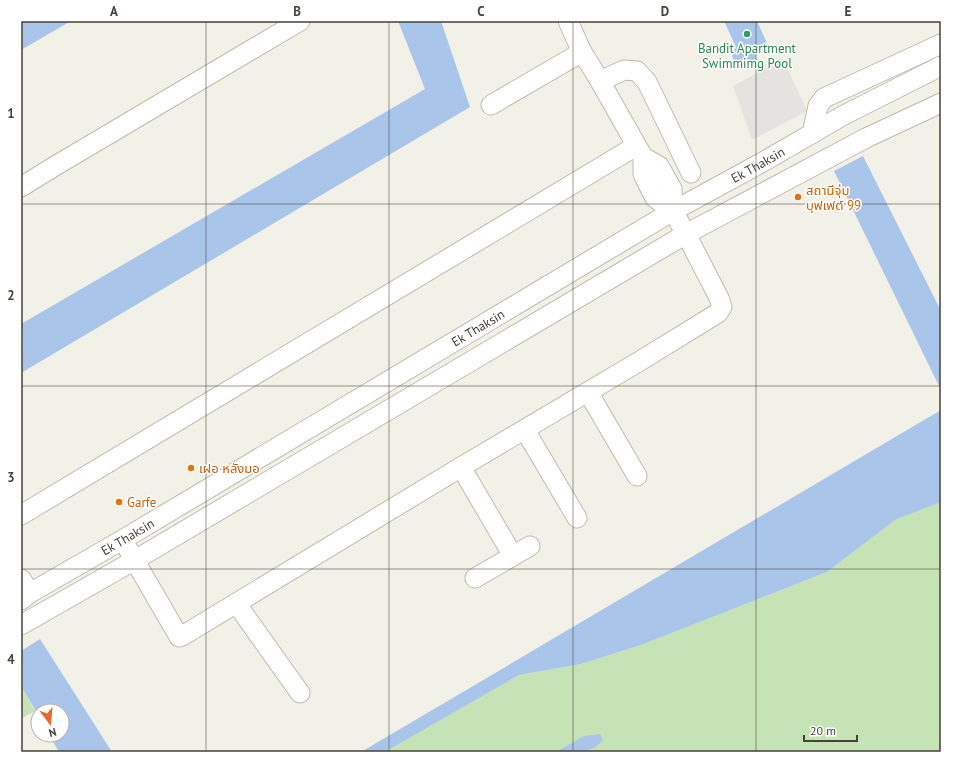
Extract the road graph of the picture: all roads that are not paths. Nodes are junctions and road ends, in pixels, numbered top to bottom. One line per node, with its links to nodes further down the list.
1 (300, 21): 12 (street)
2 (568, 21): 4 (street)
3 (941, 44): 9 (street)
4 (582, 52): 6 (street); 7 (street)
5 (941, 66): 9 (street, Ek Thaksin)
6 (600, 81): 10 (street); 11 (street)
7 (491, 104)
8 (941, 104): 14 (street)
9 (812, 134): 13 (street, Ek Thaksin)
10 (640, 151): 13 (street); 19 (street)
11 (691, 173)
12 (21, 187)
13 (673, 211): 14 (street); 21 (street, Ek Thaksin)
14 (686, 234): 15 (street); 24 (street)
15 (588, 392): 16 (street); 18 (street)
16 (524, 430): 17 (street); 20 (street)
17 (461, 467): 23 (street); 27 (street)
18 (636, 476)
19 (21, 515)
20 (577, 518)
21 (122, 540): 24 (street); 26 (street, Ek Thaksin)
22 (530, 546): 23 (street)
23 (513, 556): 25 (street)
24 (135, 560): 27 (street); 28 (street)
25 (475, 578)
26 (24, 590)
27 (236, 603): 29 (street)
28 (21, 625)
29 (300, 694)

